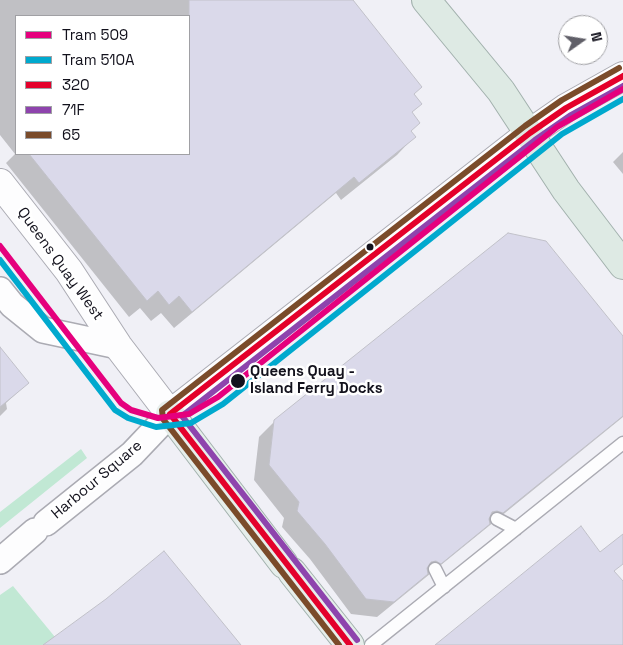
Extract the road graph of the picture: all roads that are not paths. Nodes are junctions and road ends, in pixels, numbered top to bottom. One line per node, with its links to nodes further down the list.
1 (426, 0): 3 (highway)
2 (623, 76): 3 (main road)
3 (530, 133): 5 (highway); 8 (main road)
4 (0, 183): 7 (main road, Queens Quay West)
5 (623, 265)
6 (0, 290): 7 (street, Queens Quay West)
7 (118, 346): 8 (main road, Queens Quay West)
8 (170, 414): 12 (street, Harbour Square); 15 (main road, Queens Quay West)
9 (623, 443): 11 (lane)
10 (497, 518): 11 (lane)
11 (516, 530): 14 (lane)
12 (0, 561)
13 (435, 569): 14 (lane)
14 (444, 587): 16 (lane)
15 (350, 645)
16 (371, 645)

